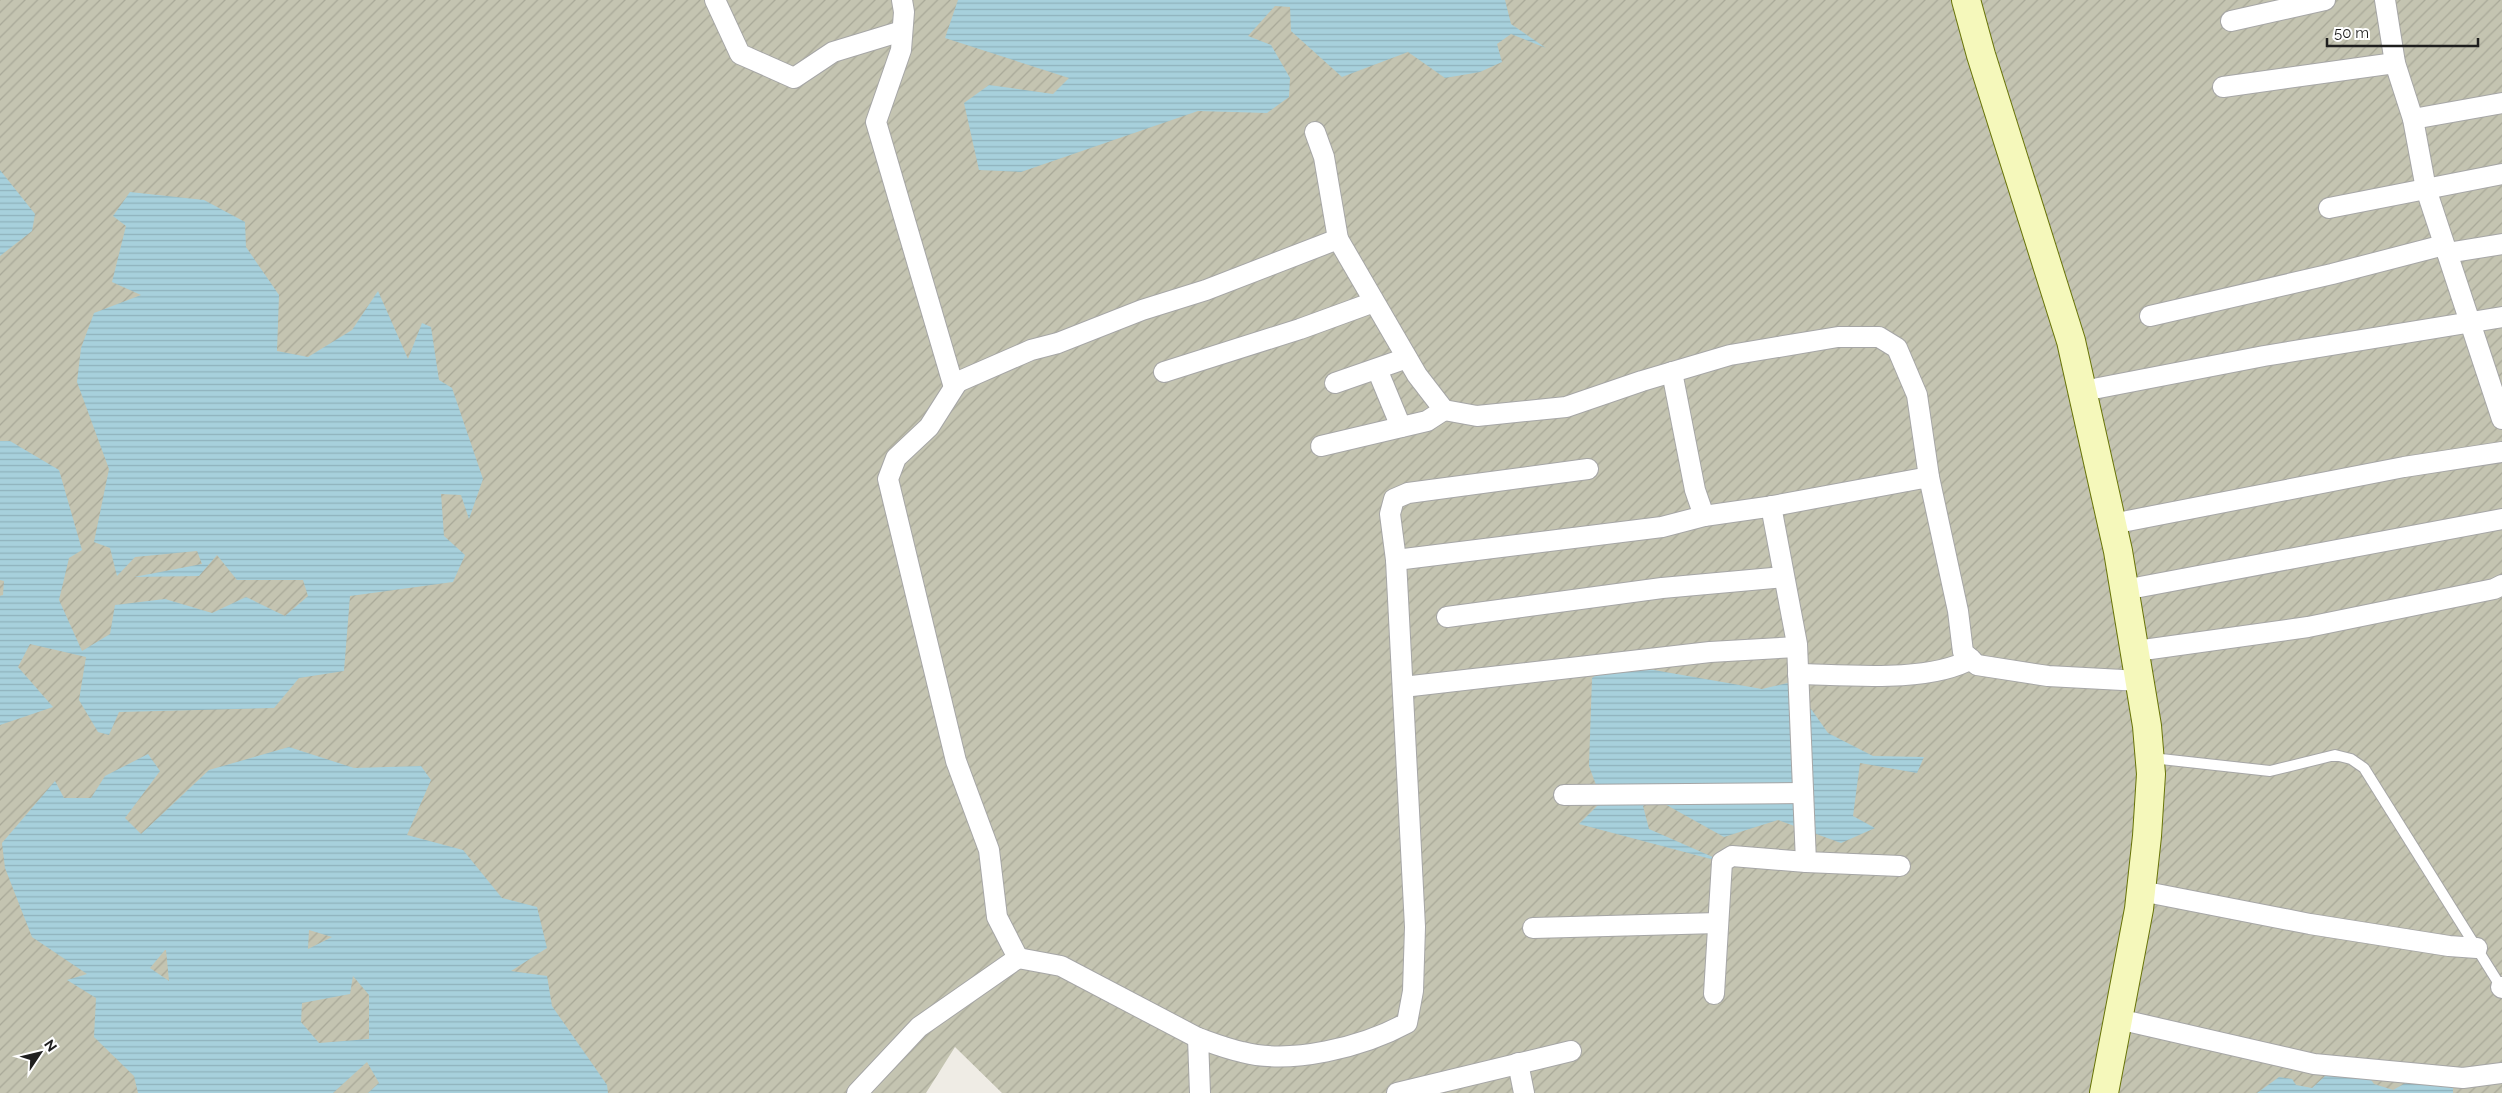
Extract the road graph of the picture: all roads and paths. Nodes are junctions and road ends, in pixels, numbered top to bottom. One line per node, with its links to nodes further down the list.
1 (716, 0): 7 (street)
2 (902, 0): 7 (street)
3 (1966, 0): 30 (street)
4 (2325, 0): 6 (street)
5 (2385, 0): 8 (street)
6 (2231, 21)
7 (902, 30): 27 (street)
8 (2395, 63): 9 (street); 11 (street)
9 (2223, 87)
10 (2502, 103): 11 (street)
11 (2414, 119): 14 (street)
12 (1315, 132): 16 (street)
13 (2502, 174): 14 (street)
14 (2426, 189): 15 (street); 18 (street)
15 (2329, 208)
16 (1338, 239): 19 (street); 27 (street)
17 (2502, 244): 18 (street)
18 (2446, 249): 20 (street); 22 (street)
19 (1374, 302): 23 (street); 25 (street)
20 (2150, 316)
21 (2502, 317): 22 (street)
22 (2470, 322): 29 (street); 30 (street)
23 (1407, 358): 24 (street); 31 (street)
24 (1377, 368): 28 (street); 33 (street)
25 (1164, 372)
26 (1672, 372): 31 (street); 37 (street); 39 (street)
27 (957, 383): 62 (street)
28 (1335, 383)
29 (2497, 384): 32 (street)
30 (2082, 392): 41 (street)
31 (1444, 410): 33 (street)
32 (2502, 418)
33 (1401, 427): 34 (street)
34 (1320, 446)
35 (2502, 452): 41 (street)
36 (1588, 469): 42 (street)
37 (1929, 477): 38 (street); 49 (street)
38 (1770, 506): 39 (street); 43 (street)
39 (1704, 516): 42 (street)
40 (2502, 519): 45 (street)
41 (2112, 524): 45 (street)
42 (1396, 560): 52 (street)
43 (1784, 577): 46 (street); 47 (street)
44 (2502, 585): 48 (street)
45 (2124, 590): 48 (street)
46 (1447, 617)
47 (1797, 647): 50 (street); 52 (street)
48 (2136, 651): 51 (street)
49 (1971, 659): 50 (street); 51 (street)
50 (1798, 674): 54 (street)
51 (2141, 681): 53 (street)
52 (1402, 687): 66 (street)
53 (2150, 758): 58 (street); 61 (lane)
54 (1803, 793): 55 (street); 56 (street)
55 (1564, 795)
56 (1806, 862): 57 (street); 59 (street)
57 (1900, 866)
58 (2141, 891): 61 (street); 65 (street)
59 (1718, 922): 60 (street); 64 (street)
60 (1534, 928)
61 (2477, 948): 63 (lane)
62 (1018, 958): 66 (street); 70 (street)
63 (2502, 987)
64 (1714, 994)
65 (2118, 1018): 69 (street); 74 (street)
66 (1198, 1038): 71 (street)
67 (1571, 1051): 68 (street)
68 (1518, 1063): 72 (street); 73 (street)
69 (2502, 1073)
70 (857, 1093)
71 (1200, 1093)
72 (1397, 1093)
73 (1524, 1093)
74 (2104, 1093)

